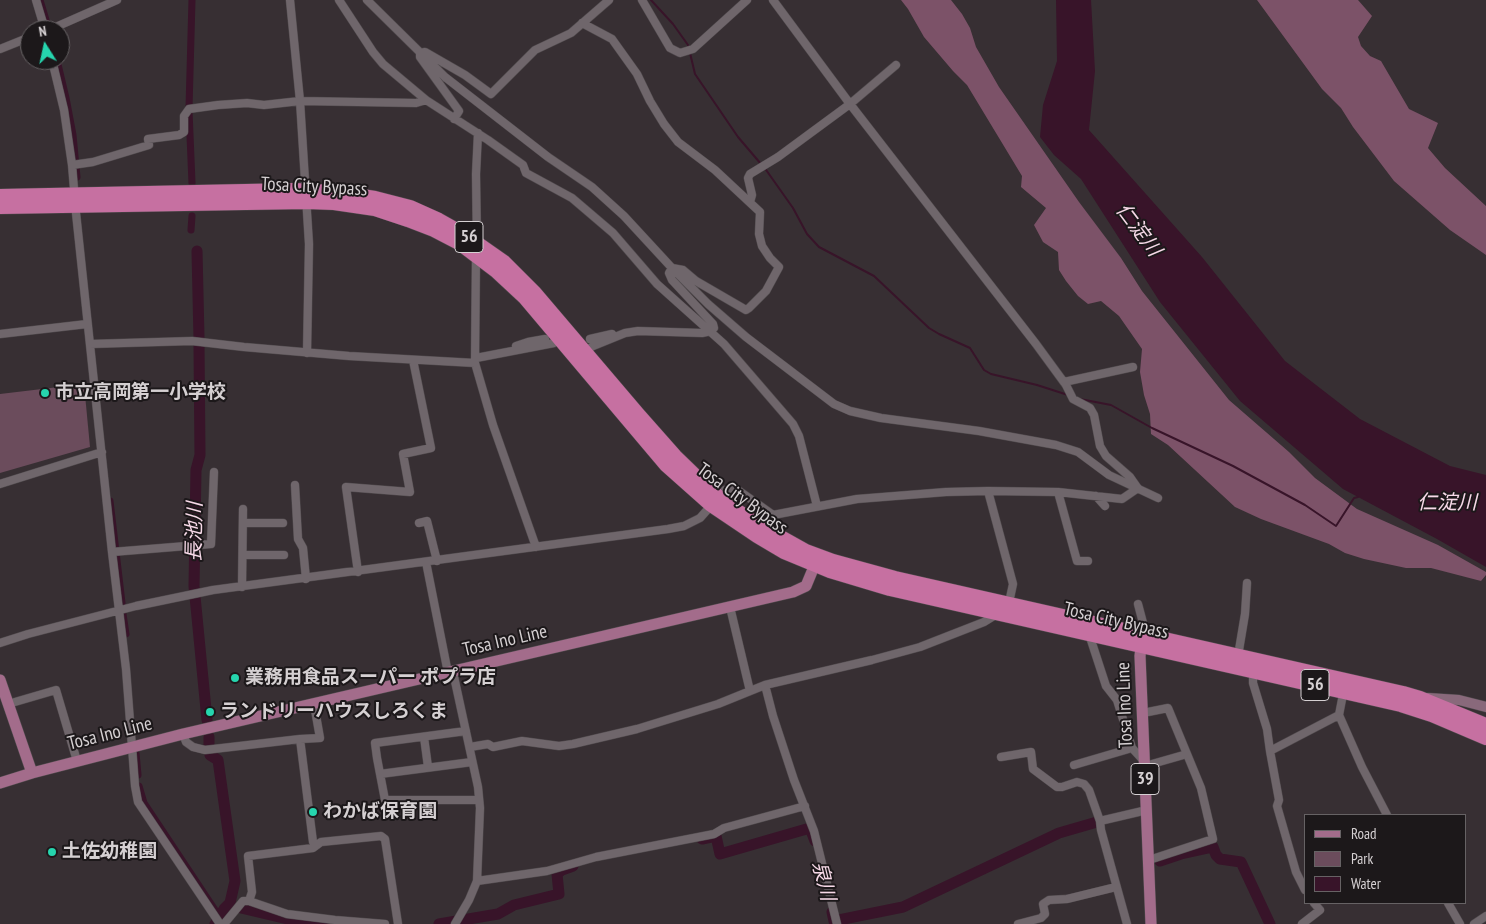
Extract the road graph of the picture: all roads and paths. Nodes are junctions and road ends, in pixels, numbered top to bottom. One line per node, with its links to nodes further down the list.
1 (36, 0): 10 (street)
2 (117, 0): 11 (street)
3 (290, 0): 19 (street)
4 (339, 0): 18 (street)
5 (366, 0): 15 (street)
6 (609, 0): 12 (street)
7 (642, 0): 8 (street)
8 (747, 0)
9 (773, 0): 20 (street)
10 (42, 20)
11 (70, 21)
12 (582, 23): 15 (street); 27 (street)
13 (20, 41): 14 (street)
14 (0, 49)
15 (420, 52): 21 (street); 30 (street)
16 (896, 65): 20 (street)
17 (54, 70): 23 (street)
18 (426, 100): 19 (street); 21 (street)
19 (300, 101): 23 (street); 25 (street)
20 (850, 104): 27 (street); 44 (street)
21 (454, 119): 22 (street)
22 (478, 133): 29 (street); 33 (street)
23 (75, 165): 26 (street)
24 (0, 196): 26 (highway, Tosa City Bypass / 56)
25 (306, 196): 26 (highway, Tosa City Bypass / 56); 29 (highway, Tosa City Bypass / 56); 39 (street)
26 (75, 200): 28 (highway, Tosa City Bypass / 56); 31 (street)
27 (750, 202): 30 (street)
28 (0, 207)
29 (477, 249): 35 (highway, Tosa City Bypass / 56); 38 (highway, Tosa City Bypass / 56); 42 (street)
30 (672, 268): 33 (street); 49 (street)
31 (87, 324): 34 (street); 37 (street)
32 (638, 331): 33 (street); 38 (street); 38 (street)
33 (711, 331): 55 (street)
34 (0, 334)
35 (560, 339): 40 (street); 54 (highway, Tosa City Bypass / 56)
36 (545, 340): 40 (street)
37 (90, 344): 39 (street); 45 (street)
38 (587, 345): 54 (highway, Tosa City Bypass / 56)
39 (307, 353): 41 (street)
40 (498, 355): 42 (street)
41 (413, 360): 42 (street); 69 (street)
42 (476, 360): 61 (street)
43 (1133, 366): 44 (street)
44 (1064, 382): 49 (street)
45 (102, 452): 47 (street); 62 (street)
46 (214, 472): 62 (street)
47 (0, 484)
48 (295, 485): 70 (street)
49 (1138, 488): 52 (street); 53 (street)
50 (988, 491): 51 (street); 55 (street); 75 (street)
51 (1058, 492): 52 (street); 67 (street)
52 (1096, 496): 56 (street)
53 (1158, 498)
54 (714, 500): 55 (street); 61 (street); 66 (highway, Tosa City Bypass / 56)
55 (817, 506)
56 (1105, 506)
57 (243, 509): 58 (street)
58 (243, 523): 59 (street); 63 (street)
59 (283, 523)
60 (419, 523): 65 (street)
61 (536, 547): 65 (street)
62 (114, 552): 76 (street)
63 (243, 555): 64 (street); 72 (street)
64 (284, 555)
65 (437, 561): 68 (street)
66 (817, 561): 74 (main road, Tosa Ino Line); 75 (highway, Tosa City Bypass / 56)
67 (1088, 561)
68 (426, 562): 69 (street); 82 (street)
69 (358, 572): 70 (street)
70 (306, 579): 72 (street)
71 (1247, 583): 80 (street)
72 (242, 587): 76 (street)
73 (1138, 604): 78 (street)
74 (730, 608): 82 (main road, Tosa Ino Line); 86 (street)
75 (1004, 608): 77 (highway, Tosa City Bypass / 56); 78 (highway, Tosa City Bypass / 56); 84 (street)
76 (119, 610): 79 (street); 99 (street)
77 (1089, 634): 78 (highway, Tosa City Bypass / 56); 101 (street)
78 (1142, 640): 80 (highway, Tosa City Bypass / 56); 81 (highway, Tosa City Bypass / 56); 91 (main road, Tosa Ino Line / 39)
79 (0, 643)
80 (1238, 656): 81 (highway, Tosa City Bypass / 56)
81 (1254, 665): 85 (highway, Tosa City Bypass / 56); 102 (street)
82 (450, 672): 88 (main road, Tosa Ino Line); 94 (street)
83 (0, 680): 87 (main road)
84 (765, 684): 86 (street); 114 (street)
85 (1345, 686): 90 (highway, Tosa City Bypass / 56); 92 (street); 97 (highway, Tosa City Bypass / 56)
86 (750, 691): 100 (street)
87 (8, 704): 105 (street); 110 (main road)
88 (314, 704): 95 (main road, Tosa Ino Line); 98 (street)
89 (1486, 707): 90 (main road)
90 (1468, 710): 93 (highway, Tosa City Bypass / 56)
91 (1143, 713): 103 (street); 107 (main road, Tosa Ino Line / 39)
92 (1339, 715): 102 (street); 116 (street)
93 (1486, 726)
94 (466, 731): 96 (street); 100 (street)
95 (183, 734): 98 (street); 99 (main road, Tosa Ino Line)
96 (424, 737): 109 (street); 111 (street)
97 (1486, 738)
98 (300, 739): 118 (street)
99 (131, 746): 105 (main road, Tosa Ino Line); 129 (street)
100 (470, 747): 106 (street)
101 (1132, 748): 107 (street); 108 (street)
102 (1270, 751): 122 (street)
103 (1187, 754): 107 (street); 119 (street)
104 (1001, 756): 117 (street)
105 (77, 761): 110 (main road, Tosa Ino Line)
106 (472, 762): 109 (street); 113 (street)
107 (1145, 764): 115 (main road, Tosa Ino Line / 39)
108 (1074, 765)
109 (428, 768): 111 (street)
110 (32, 773): 112 (main road, Tosa Ino Line)
111 (380, 774): 113 (street)
112 (0, 783)
113 (479, 800): 120 (street)
114 (805, 806): 120 (street); 132 (street)
115 (1147, 810): 117 (street); 119 (main road, Tosa Ino Line / 39)
116 (1386, 814)
117 (1100, 821): 121 (street)
118 (317, 845): 123 (street); 131 (street)
119 (1148, 860): 135 (main road, Tosa Ino Line / 39)
120 (477, 880): 128 (street)
121 (1116, 887): 133 (street); 134 (street)
122 (1304, 888)
123 (249, 901): 129 (street); 130 (street)
124 (1315, 904): 127 (street)
125 (1449, 904): 136 (street)
126 (1486, 916): 137 (street)
127 (1306, 921)
128 (456, 922)
129 (222, 924)
130 (385, 924)
131 (398, 924)
132 (837, 924)
133 (1018, 924)
134 (1127, 924)
135 (1151, 924)
136 (1460, 924)
137 (1474, 924)

